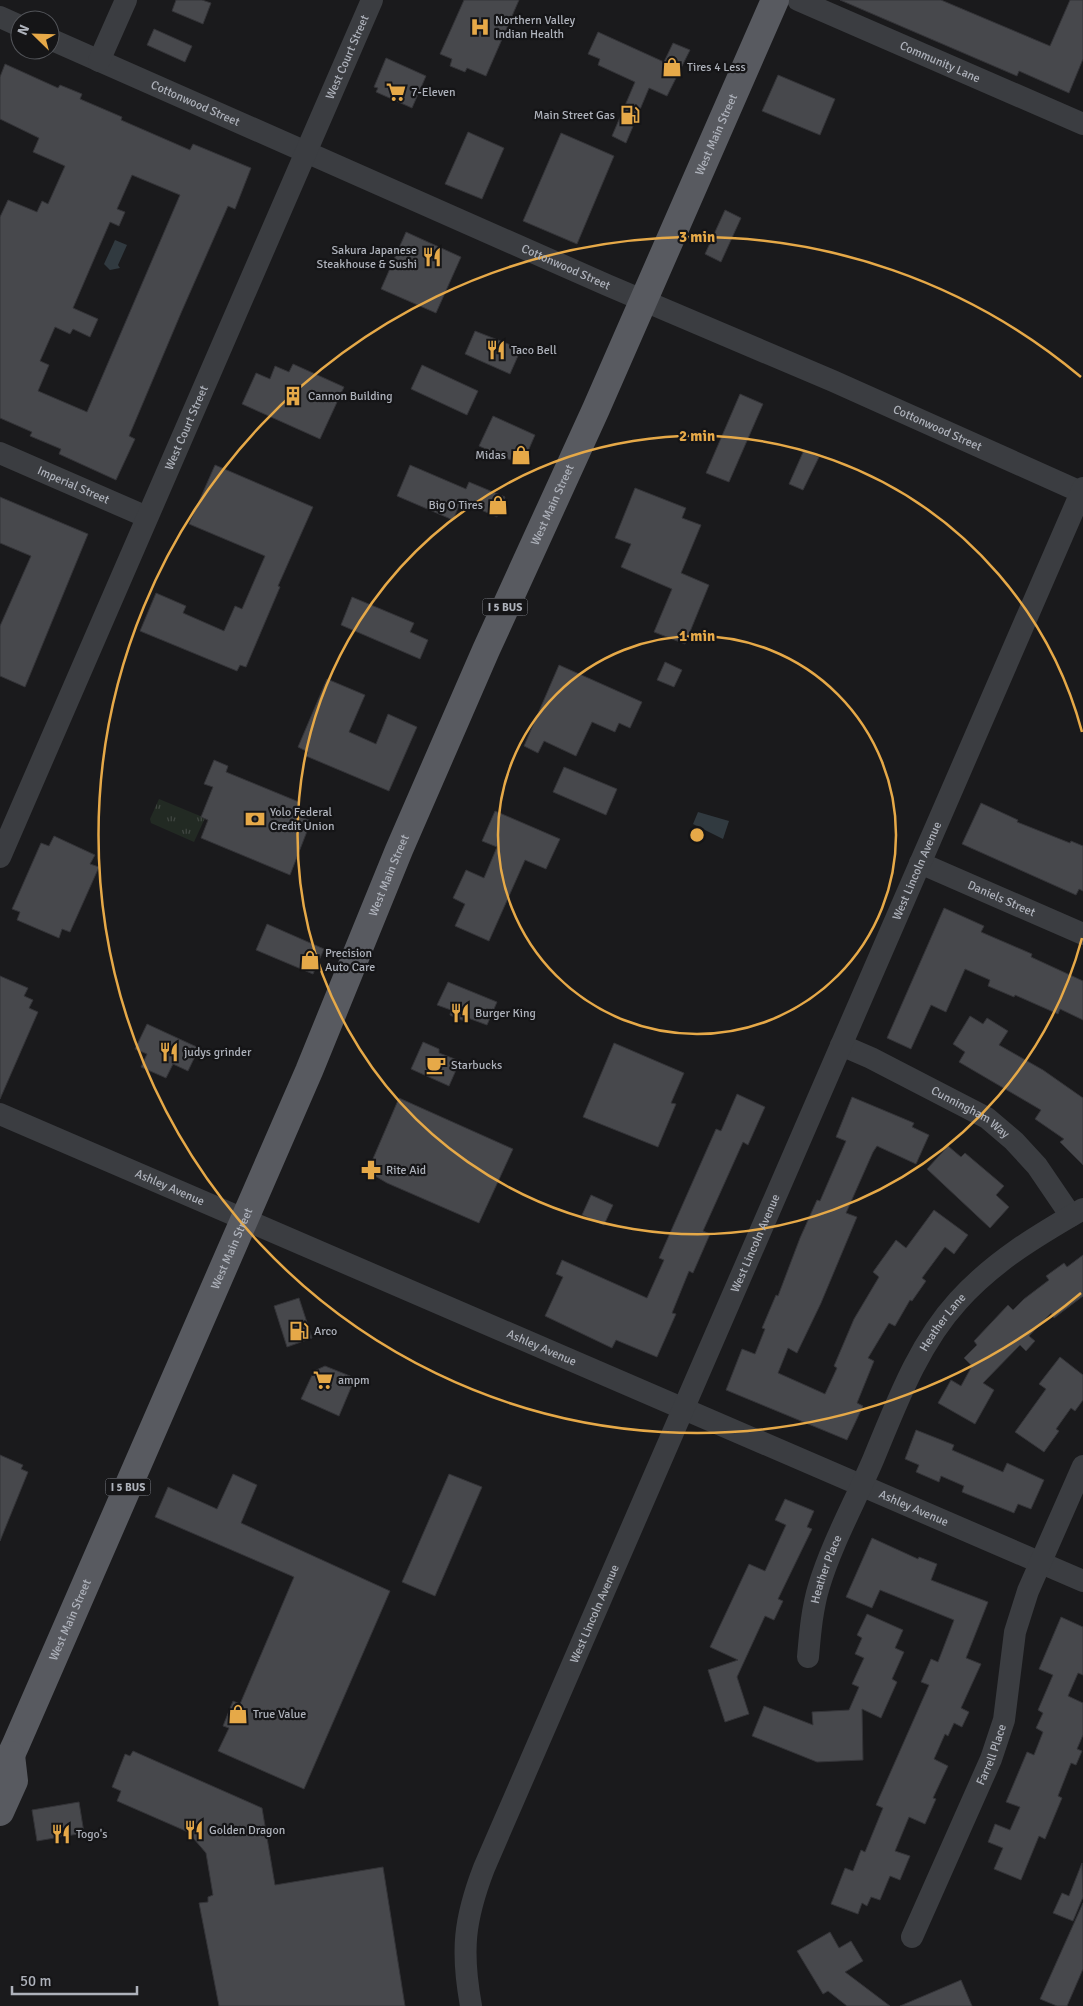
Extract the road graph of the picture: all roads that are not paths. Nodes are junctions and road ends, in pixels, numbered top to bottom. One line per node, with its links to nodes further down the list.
1 (126, 0): 6 (street)
2 (372, 0): 8 (street, West Court Street)
3 (775, 0): 9 (main road, West Main Street / I 5 BUS)
4 (798, 0): 7 (street, Community Lane)
5 (60, 43): 6 (street, Cottonwood Street)
6 (100, 61): 8 (street, Cottonwood Street)
7 (1083, 124)
8 (306, 152): 9 (street, Cottonwood Street); 12 (street, West Court Street)
9 (644, 300): 11 (street, Cottonwood Street); 19 (main road, West Main Street / I 5 BUS)
10 (0, 453): 12 (street, Imperial Street)
11 (1082, 491): 14 (street, West Lincoln Avenue)
12 (147, 518): 13 (street, West Court Street)
13 (0, 857)
14 (920, 863): 15 (street, Daniels Street); 16 (street, West Lincoln Avenue)
15 (1083, 934)
16 (841, 1046): 18 (street, Cunningham Way); 20 (street, West Lincoln Avenue)
17 (0, 1114): 19 (street, Ashley Avenue)
18 (1077, 1212): 22 (street, Heather Lane)
19 (244, 1219): 20 (street, Ashley Avenue); 26 (main road, West Main Street / I 5 BUS)
20 (683, 1409): 22 (street, Ashley Avenue); 29 (street, West Lincoln Avenue)
21 (1083, 1466): 23 (street, Farrell Place)
22 (861, 1487): 23 (street, Ashley Avenue); 25 (street, Heather Place)
23 (1040, 1564): 24 (street, Ashley Avenue); 28 (street, Farrell Place)
24 (1083, 1582)
25 (808, 1657)
26 (5, 1759): 27 (main road, West Main Street / I 5 BUS)
27 (0, 1812)
28 (912, 1937)
29 (471, 2006)

